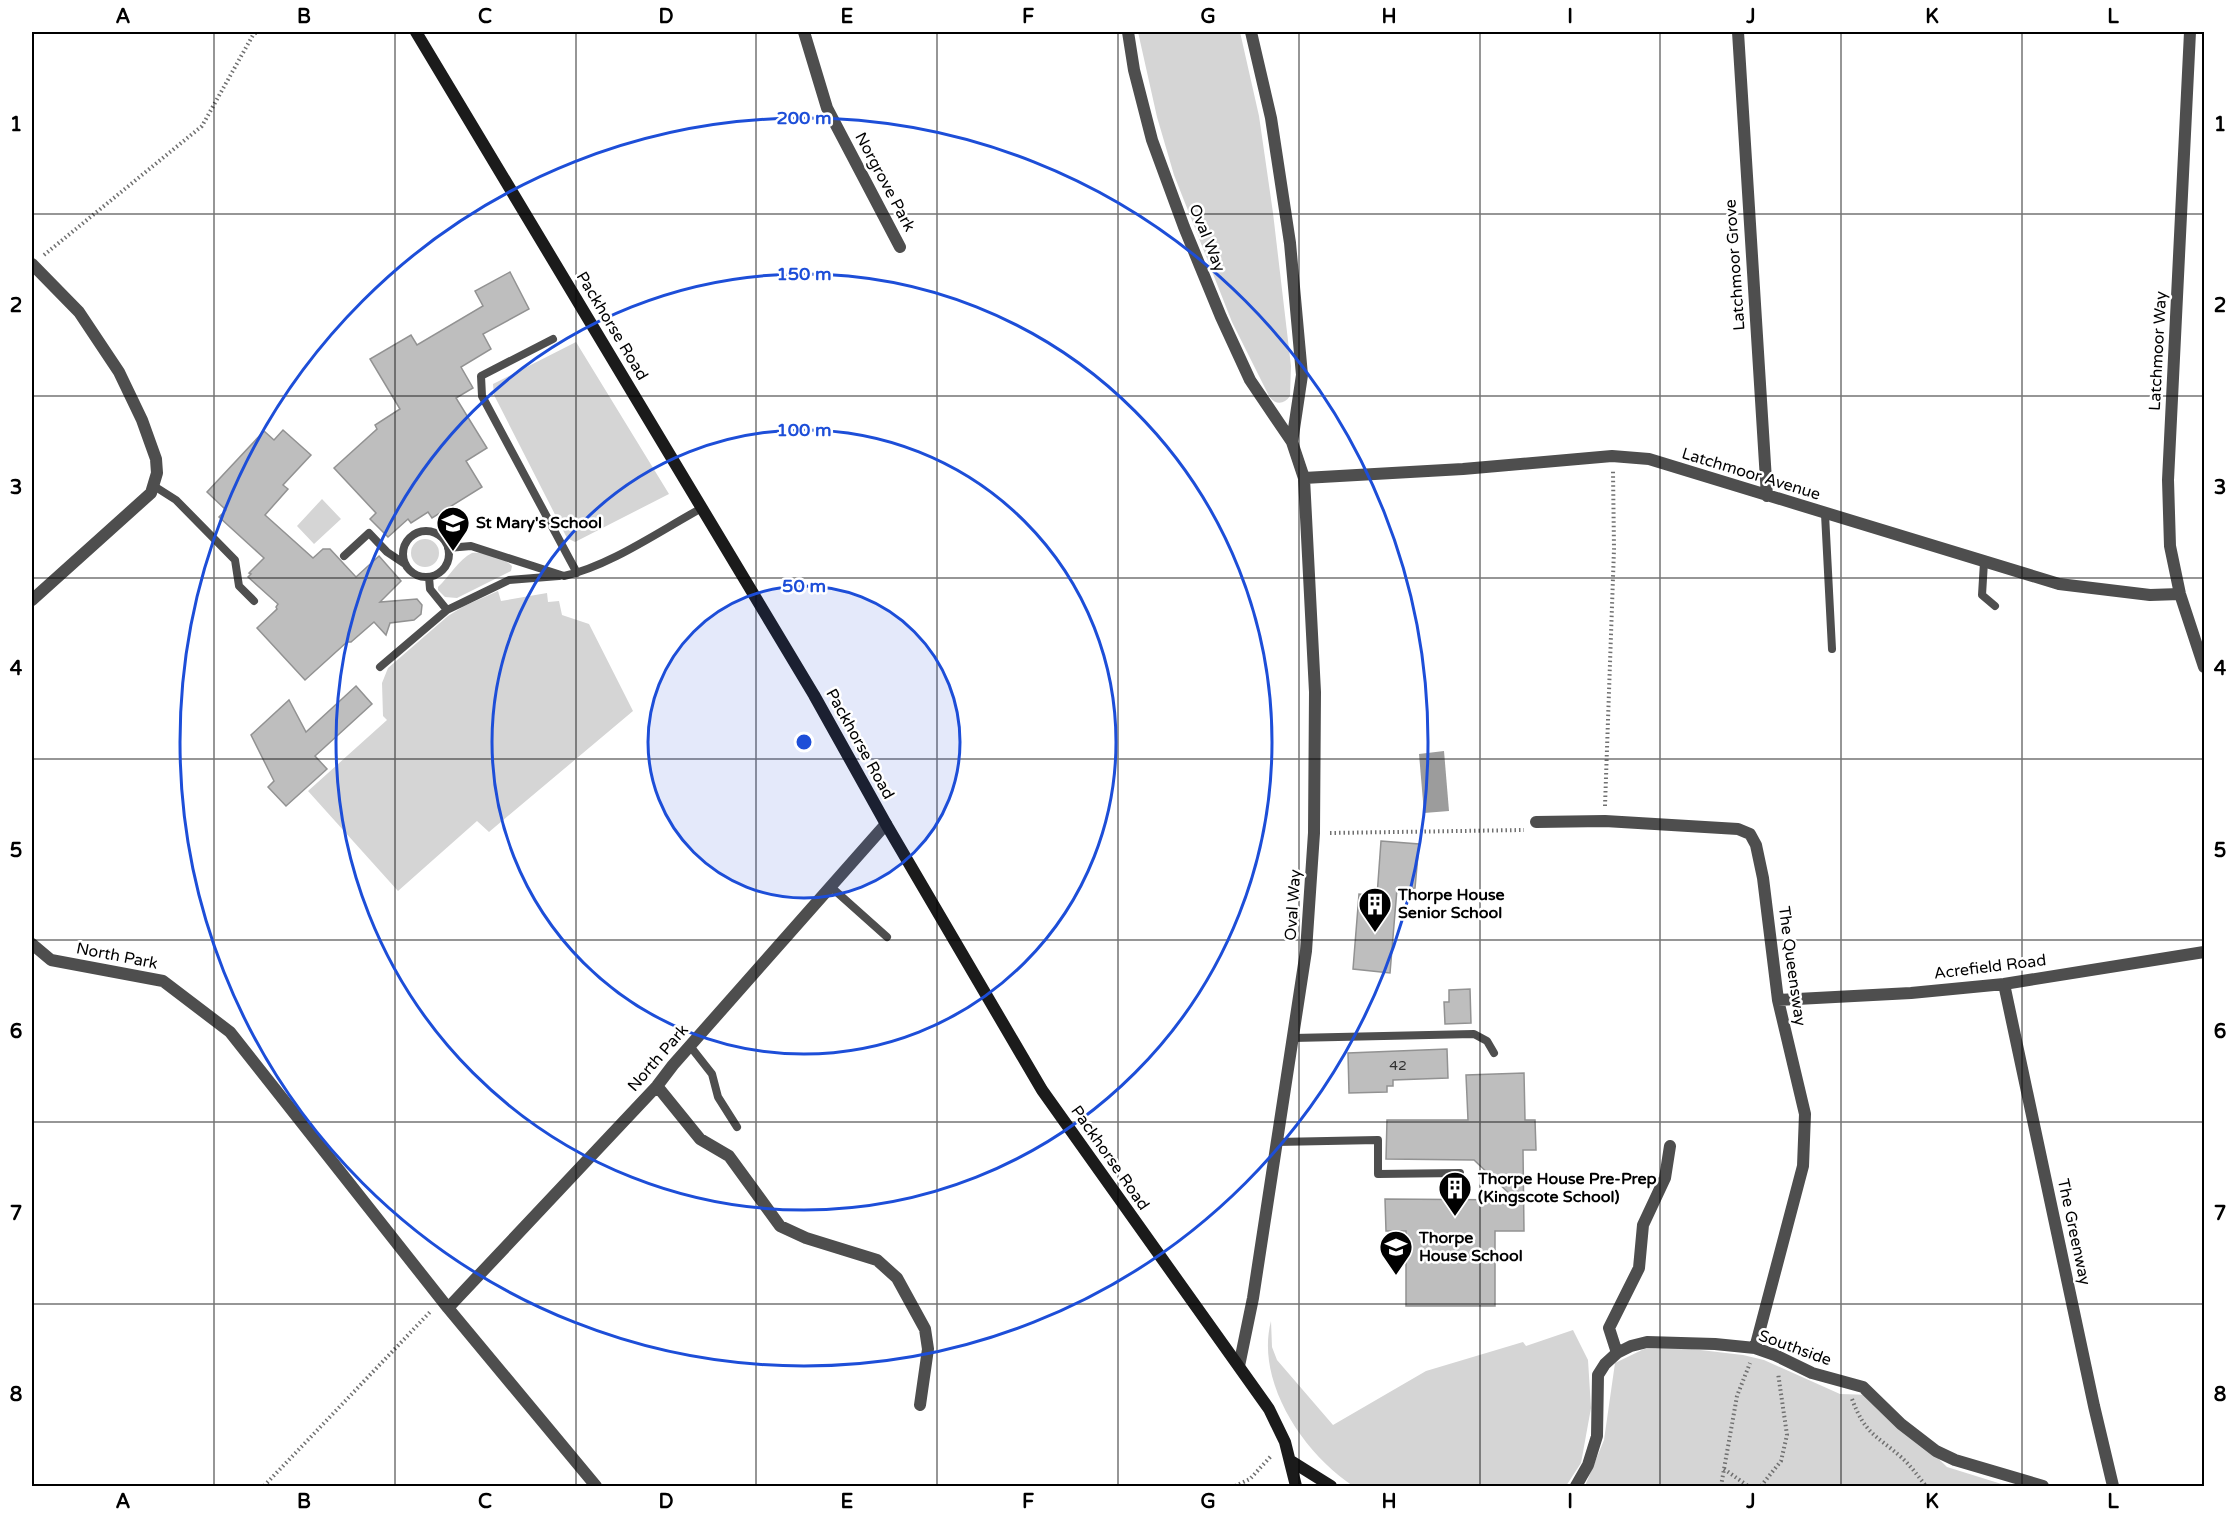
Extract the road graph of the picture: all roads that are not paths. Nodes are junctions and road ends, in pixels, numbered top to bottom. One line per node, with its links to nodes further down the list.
1 (416, 32): 14 (main road, Packhorse Road)
2 (804, 32): 7 (street, Norgrove Park)
3 (1128, 32): 10 (street, Oval Way)
4 (1251, 32): 10 (street, Oval Way)
5 (1738, 32): 13 (street, Latchmoor Grove)
6 (2190, 32): 23 (street, Latchmoor Way)
7 (900, 247)
8 (35, 261): 12 (street)
9 (553, 339): 20 (lane)
10 (1292, 442): 11 (street, Oval Way)
11 (1304, 478): 13 (street, Latchmoor Avenue); 39 (street, Oval Way)
12 (154, 486): 24 (street); 25 (lane)
13 (1767, 496): 15 (street, Latchmoor Avenue)
14 (702, 508): 20 (lane); 32 (main road, Packhorse Road)
15 (1826, 514): 18 (street, Latchmoor Avenue); 28 (lane)
16 (448, 548): 19 (lane); 21 (lane); 22 (lane)
17 (344, 556): 19 (lane)
18 (1984, 562): 23 (street, Latchmoor Avenue); 26 (lane)
19 (405, 564): 22 (lane)
20 (577, 573): 21 (lane)
21 (564, 576): 27 (lane)
22 (429, 577): 27 (lane)
23 (2180, 594): 30 (street, Latchmoor Way)
24 (32, 600)
25 (254, 601)
26 (1995, 606)
27 (447, 610): 29 (lane)
28 (1832, 649)
29 (380, 667)
30 (2205, 667)
31 (1536, 822): 38 (street, The Queensway)
32 (886, 824): 33 (street, North Park); 50 (main road, Packhorse Road)
33 (831, 887): 34 (lane); 40 (street, North Park)
34 (887, 937)
35 (32, 944): 47 (street, North Park)
36 (2205, 952): 37 (street, Acrefield Road)
37 (2004, 984): 38 (street, Acrefield Road); 58 (street, The Greenway)
38 (1778, 1000): 48 (street, The Queensway)
39 (1293, 1038): 41 (lane); 44 (street, Oval Way)
40 (690, 1046): 42 (street, North Park); 43 (lane)
41 (1494, 1053)
42 (657, 1086): 47 (street, North Park); 51 (street)
43 (738, 1127)
44 (1276, 1142): 46 (lane); 50 (street, Oval Way)
45 (1670, 1146): 49 (street)
46 (1460, 1173)
47 (445, 1304): 53 (street, North Park)
48 (1755, 1348): 49 (street, Southside); 57 (street, Southside)
49 (1617, 1353): 56 (street, Southside)
50 (1239, 1366): 52 (main road, Packhorse Road)
51 (920, 1405)
52 (1291, 1461): 54 (main road, Packhorse Road); 55 (main road)
53 (596, 1486)
54 (1296, 1486)
55 (1331, 1486)
56 (1576, 1486)
57 (2043, 1486)
58 (2113, 1486)

